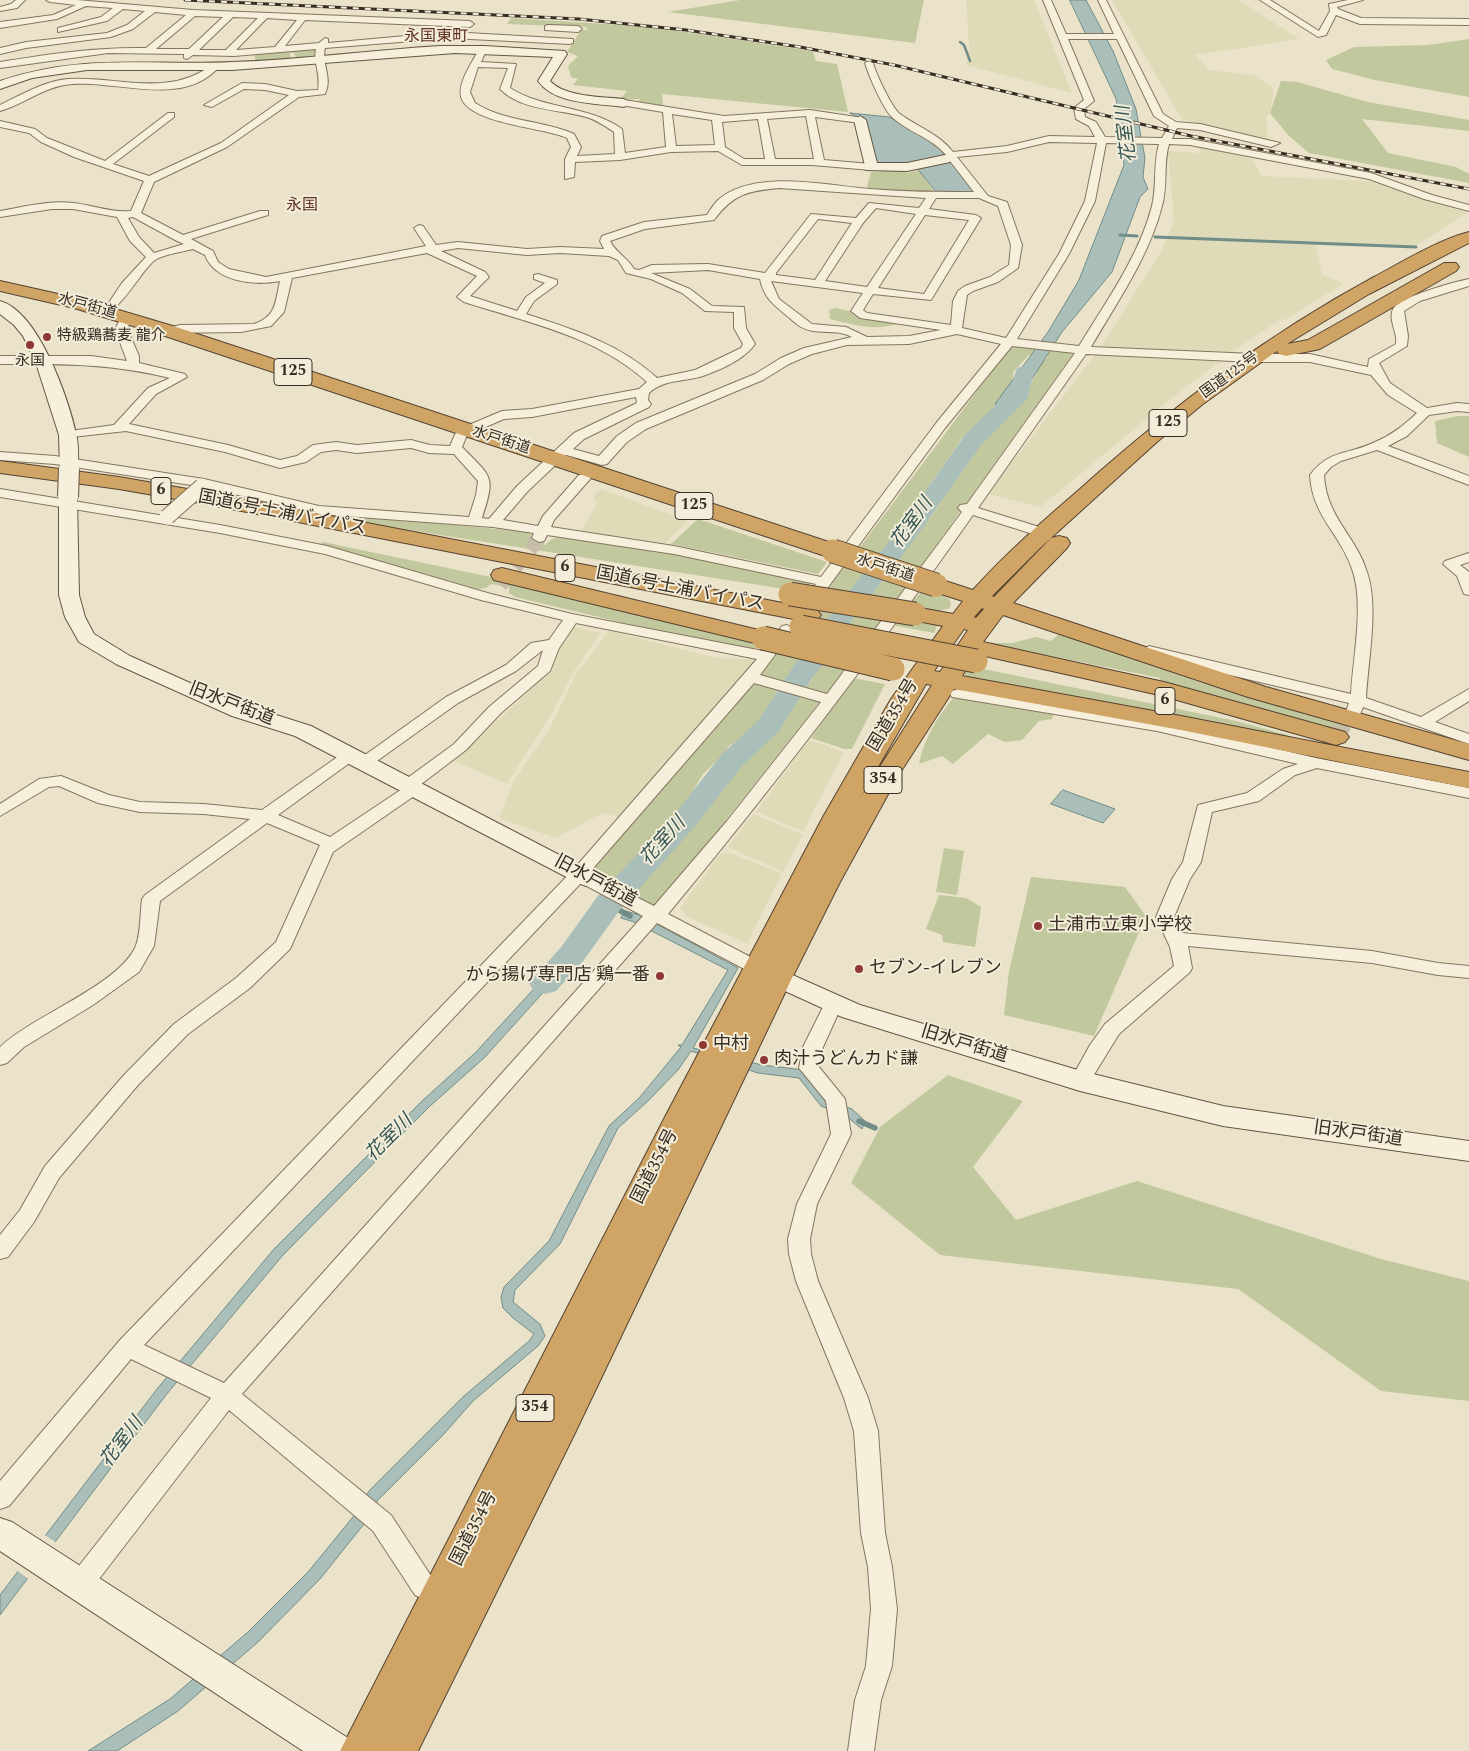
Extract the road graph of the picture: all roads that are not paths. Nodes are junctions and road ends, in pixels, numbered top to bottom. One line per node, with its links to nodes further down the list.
1 (21, 0): 11 (street)
2 (50, 0): 8 (street)
3 (146, 0): 9 (street)
4 (1047, 0): 28 (street)
5 (1102, 0): 27 (street)
6 (1264, 0): 13 (street)
7 (1359, 0): 13 (street)
8 (83, 4): 10 (street); 20 (street)
9 (250, 7)
10 (120, 8): 12 (street); 25 (street)
11 (0, 9)
12 (152, 10): 14 (street); 30 (street)
13 (1334, 10): 18 (street)
14 (193, 13): 15 (street); 32 (street)
15 (231, 14): 16 (street); 36 (street)
16 (265, 16): 17 (street); 38 (street)
17 (304, 17): 22 (street); 33 (street)
18 (1469, 22)
19 (460, 24): 21 (street); 24 (street); 26 (street)
20 (0, 25): 30 (street)
21 (479, 25)
22 (340, 26): 24 (street); 31 (street)
23 (538, 27): 29 (street)
24 (374, 31): 26 (street); 31 (street)
25 (49, 32)
26 (450, 35): 29 (street); 34 (street)
27 (1120, 36): 28 (street); 64 (street)
28 (1063, 37): 67 (street)
29 (570, 41): 39 (street)
30 (26, 45): 35 (street); 40 (street)
31 (321, 45): 33 (street); 41 (street)
32 (149, 50): 36 (street); 40 (street)
33 (277, 50): 38 (street)
34 (440, 50): 37 (street); 41 (street)
35 (0, 51)
36 (192, 51): 38 (street); 45 (street)
37 (482, 51): 39 (street); 43 (street)
38 (229, 52)
39 (562, 54): 50 (street)
40 (40, 58): 44 (street); 47 (street)
41 (318, 60): 46 (street); 51 (street)
42 (869, 63): 73 (street)
43 (476, 64): 53 (street); 61 (street)
44 (0, 65)
45 (175, 66): 46 (street); 47 (street)
46 (215, 67): 48 (street)
47 (54, 70): 48 (street); 49 (street)
48 (66, 82): 55 (street)
49 (0, 85)
50 (560, 93): 52 (street); 53 (street)
51 (297, 94): 54 (street); 80 (street)
52 (624, 103): 56 (street)
53 (533, 104): 61 (street); 72 (street)
54 (208, 105)
55 (0, 108)
56 (667, 109): 60 (street); 71 (street)
57 (810, 113): 59 (street); 62 (street); 76 (street)
58 (171, 115): 77 (street)
59 (762, 116): 60 (street); 75 (street)
60 (718, 118): 70 (street)
61 (504, 119): 74 (street)
62 (860, 120): 78 (street)
63 (0, 124): 65 (street)
64 (1174, 125): 68 (street); 69 (street)
65 (20, 128): 66 (street); 77 (street)
66 (0, 134)
67 (1105, 141): 68 (street); 73 (street); 115 (street)
68 (1161, 142): 83 (street); 116 (street)
69 (1275, 143)
70 (720, 148): 71 (street); 75 (street)
71 (671, 149): 72 (street)
72 (620, 157): 74 (street)
73 (948, 157): 78 (street); 82 (street)
74 (570, 159): 79 (street)
75 (771, 162): 76 (street)
76 (820, 163): 78 (street)
77 (106, 165): 80 (street)
78 (871, 167)
79 (568, 177)
80 (150, 180): 87 (street)
81 (933, 195): 82 (street); 84 (street); 96 (street)
82 (982, 195): 113 (street)
83 (1469, 208)
84 (924, 212): 89 (street); 107 (street); 107 (street)
85 (264, 213): 93 (street)
86 (0, 214): 88 (street)
87 (136, 214): 88 (street); 93 (street)
88 (121, 215): 98 (street)
89 (859, 221): 102 (street); 105 (street)
90 (419, 228): 95 (street)
91 (1469, 229): 117 (highway)
92 (1469, 238): 103 (highway, 国道125号 / 125)
93 (181, 239): 94 (street)
94 (194, 245): 98 (street); 101 (street)
95 (430, 249): 96 (street); 101 (street); 110 (street)
96 (611, 253): 99 (street)
97 (1466, 254): 103 (highway, 国道125号 / 125); 117 (highway)
98 (152, 257): 109 (street)
99 (638, 274): 102 (street); 121 (street)
100 (538, 277): 110 (street)
101 (286, 278): 112 (street)
102 (769, 278): 105 (street); 114 (street)
103 (1390, 282): 117 (highway, 国道125号 / 125)
104 (1469, 282): 122 (street)
105 (818, 284): 107 (street)
106 (3, 287): 109 (highway, 水戸街道 / 125)
107 (871, 291): 113 (street)
108 (0, 306): 119 (street, 旧水戸街道)
109 (102, 311): 111 (highway, 水戸街道 / 125)
110 (520, 315): 123 (street)
111 (126, 318): 112 (highway, 水戸街道 / 125); 120 (street)
112 (169, 331): 130 (highway, 水戸街道 / 125)
113 (954, 331): 114 (street); 115 (street)
114 (862, 339): 124 (street)
115 (1012, 342): 116 (street); 152 (street)
116 (1079, 350): 117 (street); 144 (street)
117 (1272, 353): 122 (street); 148 (highway, 国道125号 / 125); 156 (highway, 国道125号 / 125)
118 (0, 360): 119 (street)
119 (43, 360): 120 (street); 131 (street, 旧水戸街道)
120 (133, 365): 129 (street)
121 (712, 368): 123 (street); 124 (street)
122 (1375, 372): 128 (street)
123 (654, 382): 125 (street)
124 (747, 382): 127 (street)
125 (644, 398): 127 (street); 130 (street); 134 (street)
126 (1469, 408): 128 (street)
127 (673, 411): 134 (street)
128 (1425, 412): 132 (street)
129 (118, 428): 131 (street); 133 (street)
130 (467, 430): 133 (street); 134 (highway, 水戸街道 / 125)
131 (68, 435): 136 (street, 旧水戸街道)
132 (1378, 446): 140 (street); 169 (street)
133 (458, 450): 146 (street)
134 (559, 454): 147 (street); 156 (highway, 水戸街道 / 125, bridge)
135 (0, 456): 136 (street)
136 (69, 466): 141 (street); 143 (street, 旧水戸街道, bridge)
137 (0, 467): 157 (highway, 国道6号土浦バイパス / 6)
138 (584, 478): 149 (street)
139 (0, 479): 150 (highway, 国道6号土浦バイパス / 6)
140 (1469, 481)
141 (203, 484): 145 (street, bridge); 146 (street)
142 (0, 493): 143 (street)
143 (68, 500): 145 (street); 173 (street, 旧水戸街道)
144 (967, 509): 148 (street); 168 (street)
145 (165, 519): 155 (street)
146 (474, 521): 147 (street)
147 (493, 522): 149 (street)
148 (1044, 533): 156 (highway, 国道125号 / 125)
149 (541, 535): 152 (street)
150 (350, 538): 157 (highway, 国道6号土浦バイパス / 6); 163 (highway)
151 (1469, 557): 154 (street)
152 (825, 582): 157 (street)
153 (500, 585): 155 (street)
154 (1469, 592)
155 (486, 597): 158 (street)
156 (988, 601): 159 (highway, 国道354号 / 354); 160 (highway, 水戸街道); 162 (highway, 国道354号 / 354)
157 (798, 614): 159 (highway, bridge); 162 (highway, 国道6号土浦バイパス / 6, bridge); 163 (street)
158 (572, 618): 161 (street); 163 (street)
159 (958, 622): 162 (highway); 164 (highway, 国道354号 / 354)
160 (1105, 641): 169 (street); 172 (highway, 水戸街道)
161 (554, 644): 173 (street); 177 (street)
162 (980, 646): 166 (highway, 国道354号 / 354); 175 (highway, 国道6号土浦バイパス / 6)
163 (764, 647): 164 (highway, bridge); 165 (street)
164 (918, 675): 166 (highway); 186 (highway, 国道354号 / 354)
165 (753, 678): 168 (street); 182 (street)
166 (951, 687): 174 (street); 176 (highway); 186 (highway, 国道354号 / 354)
167 (1469, 694): 170 (street)
168 (827, 699): 183 (street)
169 (1355, 707): 170 (street)
170 (1424, 722): 171 (street)
171 (1469, 739)
172 (1469, 752)
173 (356, 759): 177 (street, 旧水戸街道); 180 (street)
174 (1319, 759): 178 (street); 184 (street)
175 (1469, 776)
176 (1469, 780)
177 (411, 787): 181 (street); 182 (street, 旧水戸街道)
178 (1469, 793)
179 (0, 811): 180 (street)
180 (265, 816): 181 (street); 188 (street)
181 (332, 844): 191 (street)
182 (582, 876): 183 (street, 旧水戸街道); 192 (street)
183 (654, 914): 186 (street, 旧水戸街道); 193 (street)
184 (1178, 939): 185 (street); 189 (street)
185 (1469, 972)
186 (767, 973): 187 (street, 旧水戸街道); 197 (highway, 国道354号 / 354)
187 (833, 1005): 189 (street, 旧水戸街道); 201 (street)
188 (0, 1058)
189 (1080, 1081): 190 (street, 旧水戸街道)
190 (1469, 1151)
191 (0, 1251)
192 (134, 1349): 193 (street); 194 (street)
193 (223, 1393): 196 (street); 197 (street)
194 (0, 1498)
195 (0, 1533): 196 (street)
196 (75, 1581): 198 (street)
197 (455, 1601): 199 (highway, 国道354号 / 354); 200 (highway, 国道354号 / 354)
198 (335, 1751)
199 (361, 1751)
200 (396, 1751)
201 (861, 1751)

